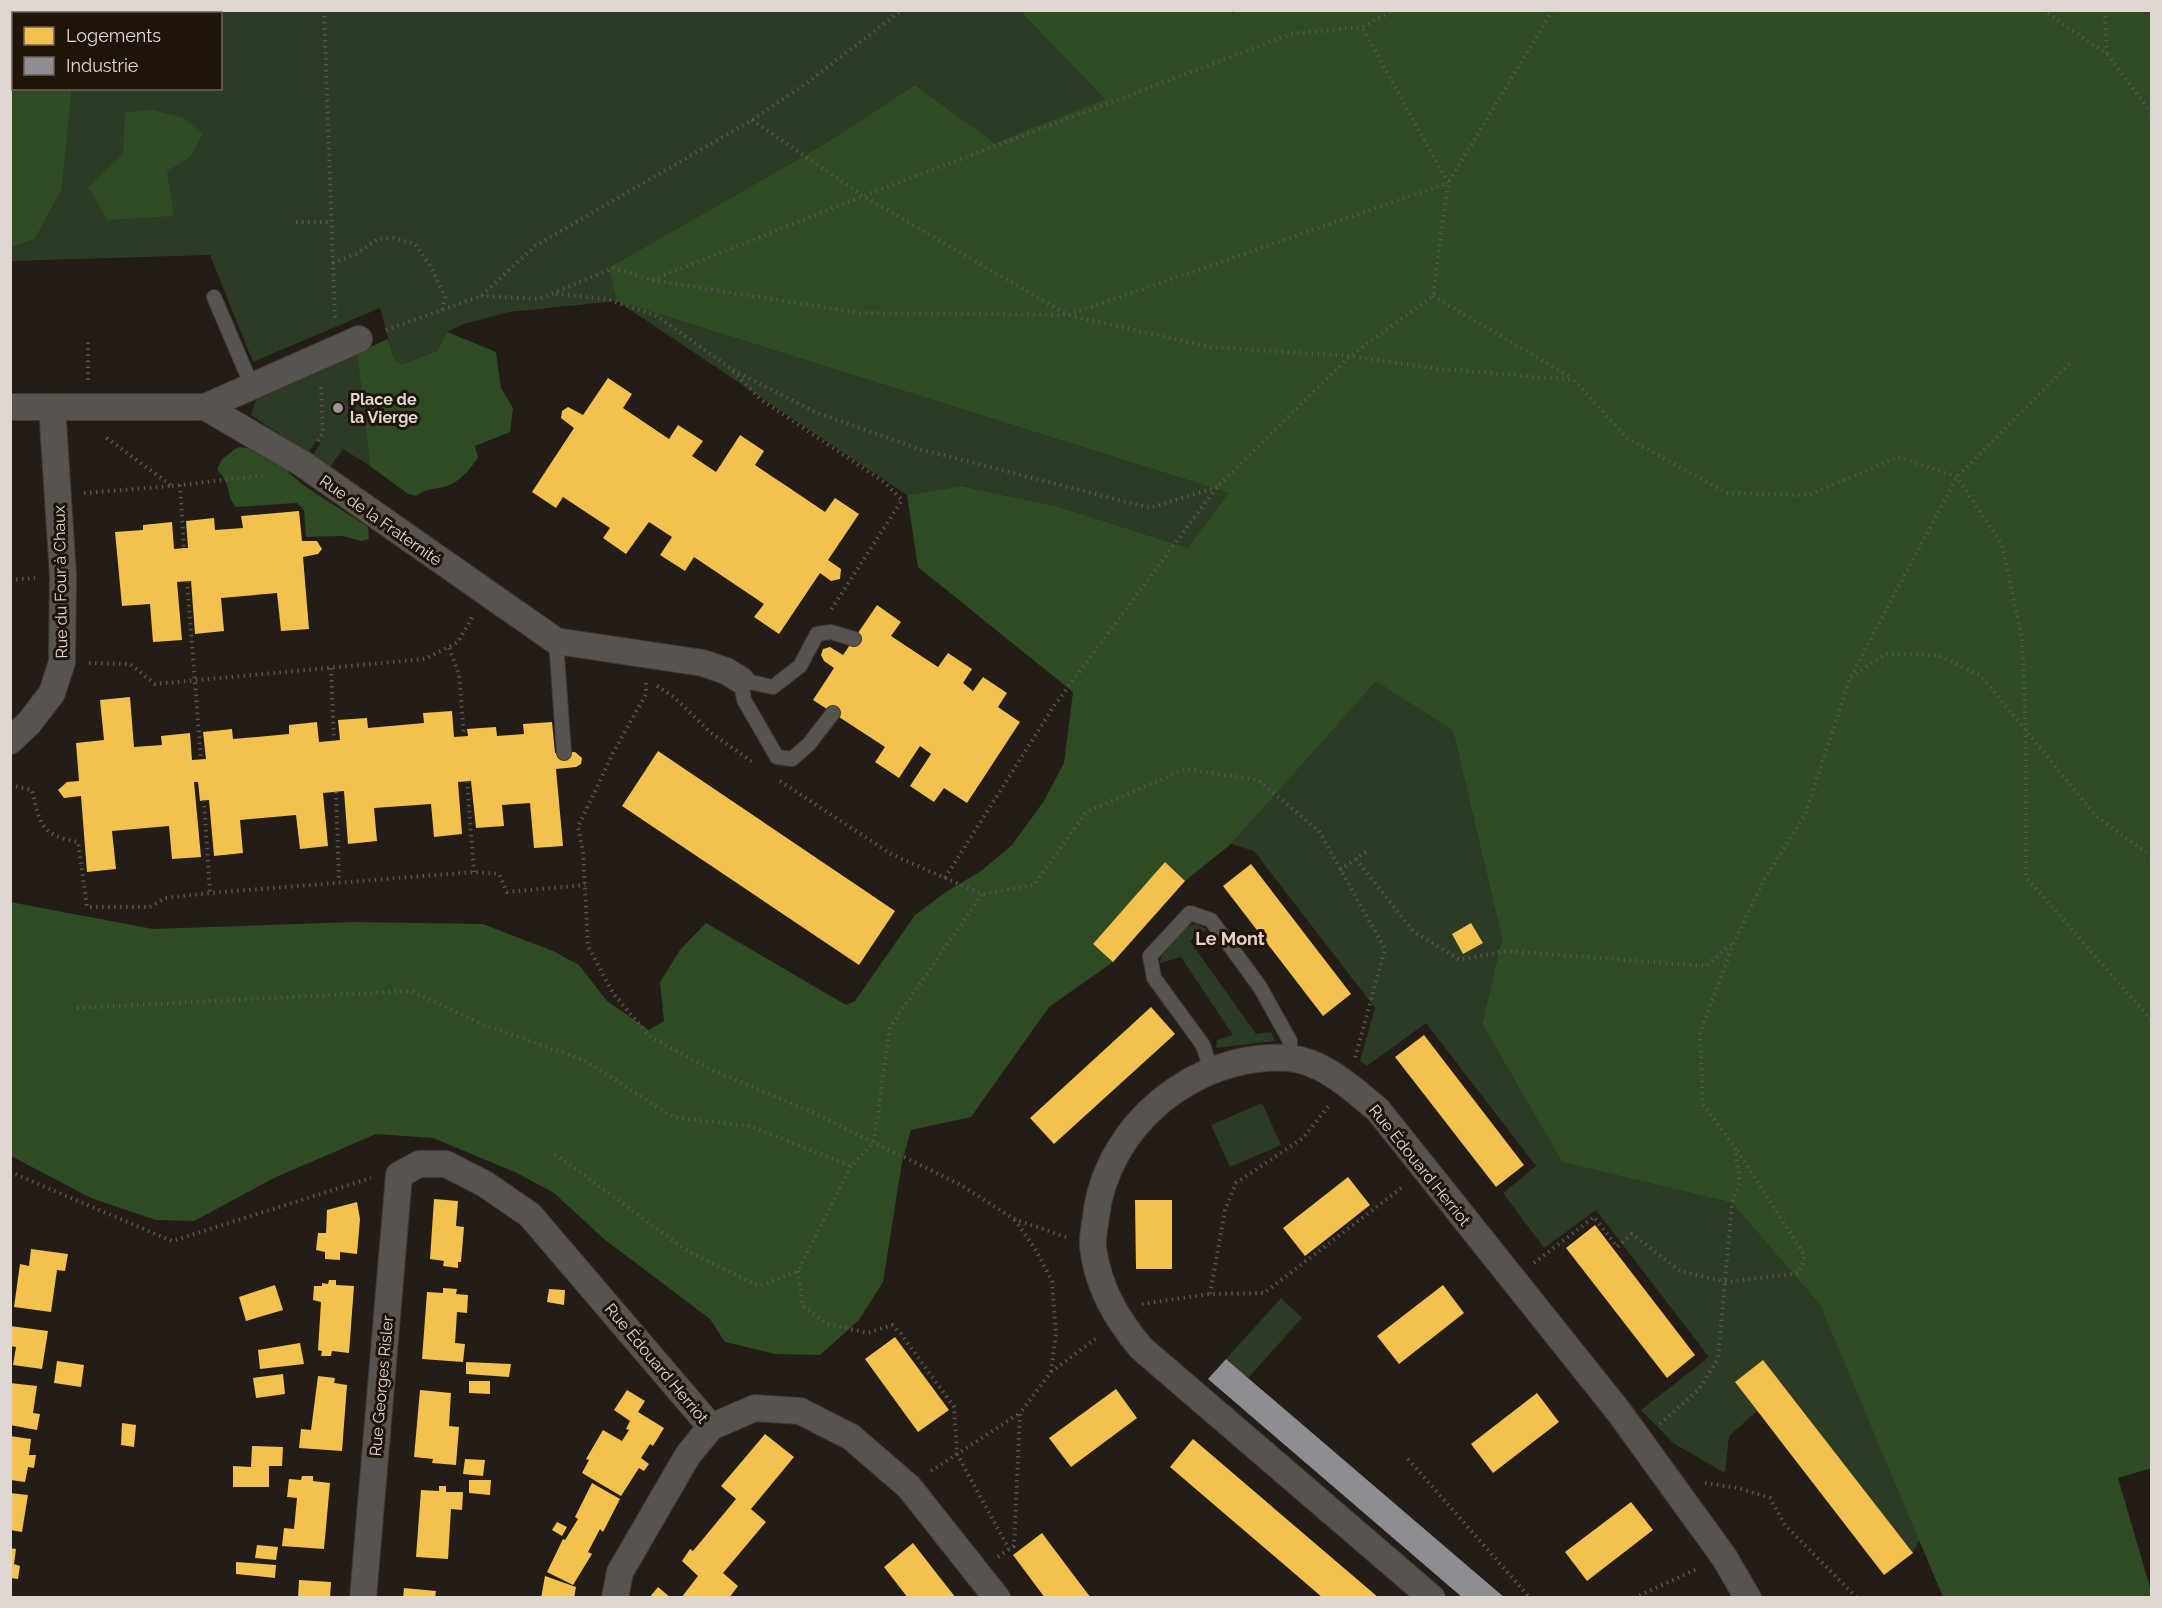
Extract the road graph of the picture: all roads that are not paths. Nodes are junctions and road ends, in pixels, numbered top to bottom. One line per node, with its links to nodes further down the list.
1 (214, 297): 3 (lane)
2 (348, 343): 3 (street)
3 (251, 384): 6 (street)
4 (10, 407): 5 (street)
5 (52, 407): 6 (street); 11 (street, Rue du Four à Chaux)
6 (205, 407): 8 (street, Rue de la Fraternité)
7 (854, 639): 9 (lane)
8 (556, 642): 9 (street, Rue de la Fraternité); 12 (lane)
9 (741, 680): 10 (lane)
10 (833, 713)
11 (10, 741)
12 (564, 753)
13 (1290, 1058): 14 (street, Rue Édouard Herriot); 14 (lane); 21 (street, Rue Édouard Herriot)
14 (1211, 1070): 20 (street, Rue Édouard Herriot)
15 (399, 1175): 16 (street, Rue Édouard Herriot); 17 (street, Rue Georges Risler)
16 (711, 1427): 18 (street); 19 (street, Rue Édouard Herriot)
17 (363, 1598)
18 (615, 1598)
19 (997, 1598)
20 (1432, 1598)
21 (1748, 1598)

